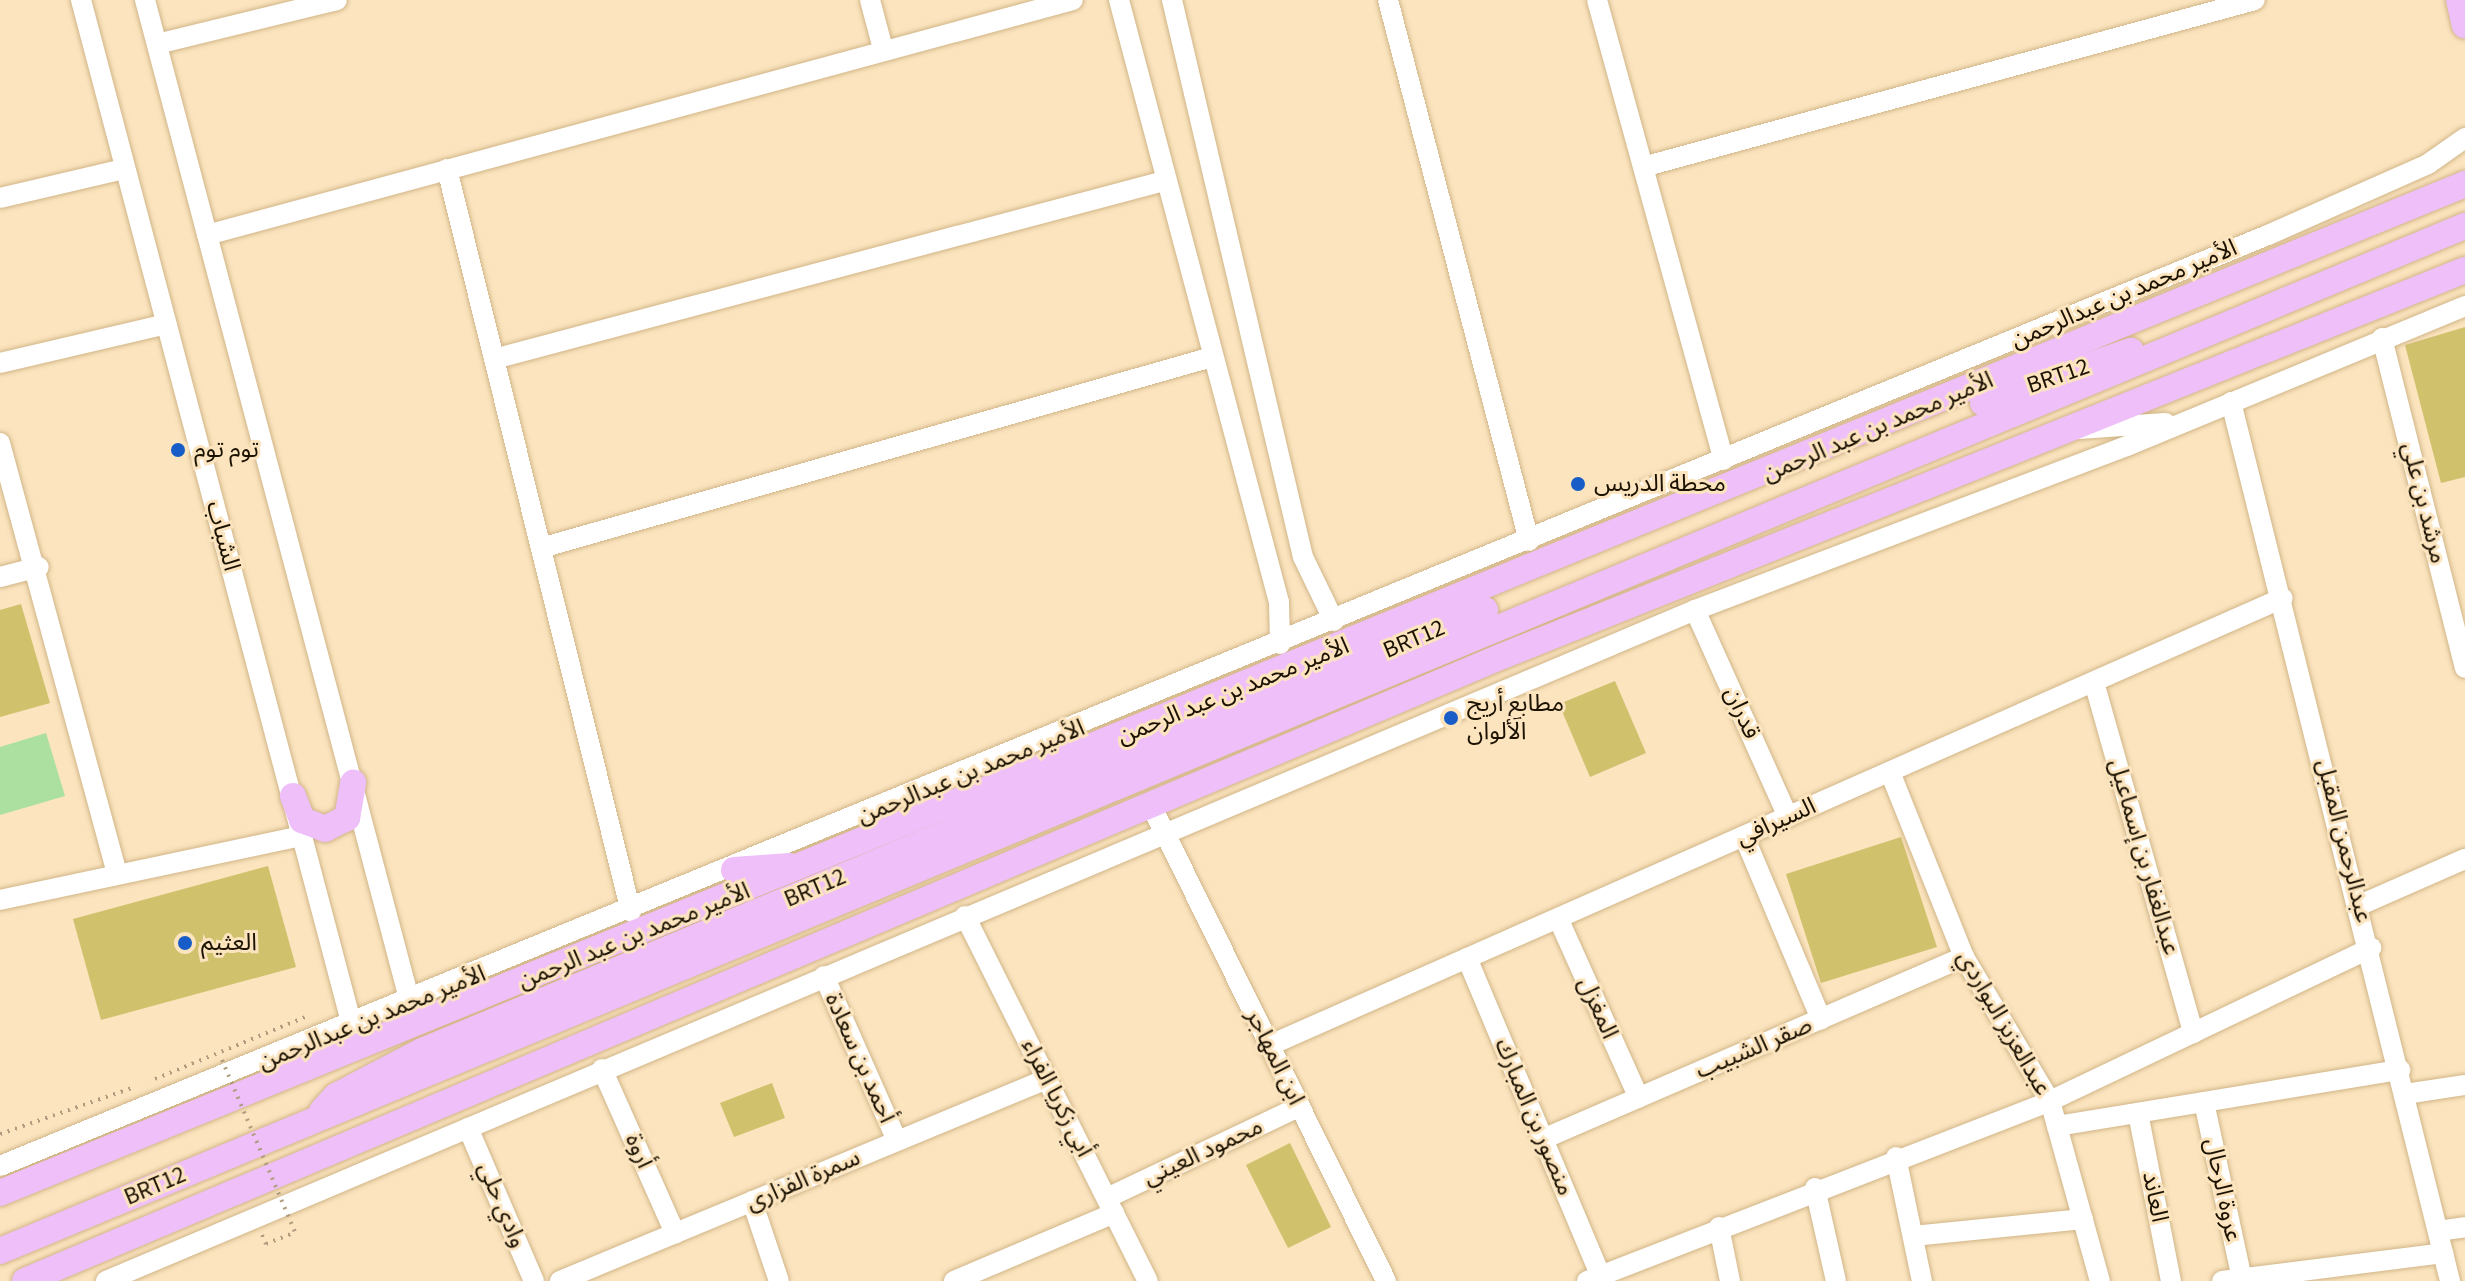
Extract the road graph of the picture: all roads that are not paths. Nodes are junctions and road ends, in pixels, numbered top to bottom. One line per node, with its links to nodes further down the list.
1 (81, 0): 17 (street, الشباب)
2 (145, 0): 13 (street)
3 (337, 0): 13 (street)
4 (870, 0): 14 (street)
5 (1073, 0): 14 (street)
6 (1119, 0): 19 (street)
7 (1172, 0): 40 (street)
8 (1388, 0): 38 (street)
9 (1597, 0): 16 (street)
10 (2255, 0): 16 (street)
11 (2459, 0): 12 (main road)
12 (2465, 25)
13 (157, 44): 23 (street)
14 (883, 49): 18 (street)
15 (2465, 138): 24 (street, الأمير محمد بن عبدالرحمن)
16 (1643, 167): 37 (street)
17 (124, 169): 21 (street); 28 (street, الشباب)
18 (447, 169): 23 (street); 31 (street)
19 (1164, 181): 30 (street); 31 (street)
20 (2465, 184): 26 (main road, الأمير محمد بن عبد الرحمن)
21 (0, 198)
22 (2465, 226): 103 (main road, BRT12)
23 (207, 235): 52 (street)
24 (2268, 235): 26 (street); 37 (street, الأمير محمد بن عبدالرحمن)
25 (2465, 270): 35 (main road)
26 (2225, 283): 50 (main road, الأمير محمد بن عبد الرحمن)
27 (2465, 306): 29 (street)
28 (166, 324): 32 (street); 53 (street, الشباب)
29 (2382, 338): 33 (street); 48 (street, مرشد بن علي)
30 (1212, 357): 39 (street); 41 (street)
31 (494, 359): 39 (street)
32 (0, 363)
33 (2231, 402): 34 (street); 44 (street, عبدالرحمن المقبل)
34 (2195, 417): 35 (street); 45 (street)
35 (2070, 430): 54 (main road)
36 (0, 443): 42 (street)
37 (1724, 460): 38 (street, الأمير محمد بن عبدالرحمن)
38 (1529, 541): 46 (street, الأمير محمد بن عبدالرحمن)
39 (541, 548): 65 (street)
40 (1303, 557): 41 (street); 46 (street)
41 (1268, 566): 47 (street)
42 (39, 567): 43 (street); 62 (street)
43 (0, 577)
44 (2283, 598): 49 (street, السيرافي); 64 (street, عبدالرحمن المقبل)
45 (1695, 610): 55 (street, قدران); 56 (street)
46 (1334, 621): 47 (street, الأمير محمد بن عبدالرحمن)
47 (1280, 644): 50 (street, الأمير محمد بن عبدالرحمن)
48 (2465, 668)
49 (2094, 682): 51 (street, السيرافي); 75 (street, عبدالغفار بن إسماعيل)
50 (1062, 747): 60 (main road, الأمير محمد بن عبد الرحمن); 61 (street, الأمير محمد بن عبدالرحمن)
51 (1890, 772): 55 (street, السيرافي); 69 (street, عبدالعزيز البواردي)
52 (353, 783): 53 (main road); 72 (street)
53 (293, 796): 57 (street, الشباب)
54 (1151, 805): 56 (street, ابن المهاجر); 112 (main road)
55 (1788, 817): 58 (street, السيرافي)
56 (1166, 833): 66 (street); 76 (street, ابن المهاجر)
57 (302, 836): 62 (street); 74 (street, الشباب)
58 (1744, 836): 67 (street, السيرافي); 73 (street)
59 (2465, 859): 64 (street)
60 (814, 865): 61 (main road); 94 (main road, الأمير محمد بن عبد الرحمن)
61 (734, 870): 65 (street, الأمير محمد بن عبدالرحمن)
62 (117, 873): 63 (street)
63 (0, 900)
64 (2360, 905): 68 (street, عبدالرحمن المقبل)
65 (631, 912): 72 (street, الأمير محمد بن عبدالرحمن)
66 (965, 916): 71 (street); 79 (street, أبي زكريا الفراء)
67 (1558, 918): 70 (street, السيرافي); 82 (street, المغزل)
68 (2371, 948): 75 (street); 78 (street, عبدالرحمن المقبل)
69 (1964, 957): 73 (street, صقر الشبيب); 83 (street, عبدالعزيز البواردي)
70 (1467, 958): 76 (street, السيرافي); 89 (street, منصور بن المبارك)
71 (824, 976): 77 (street); 90 (street, أحمد بن سعادة)
72 (410, 1002): 74 (street, الأمير محمد بن عبدالرحمن)
73 (1821, 1019): 82 (street, صقر الشبيب)
74 (352, 1026): 92 (street, الأمير محمد بن عبدالرحمن)
75 (2193, 1033): 83 (street)
76 (1268, 1046): 85 (street, ابن المهاجر)
77 (602, 1069): 88 (street); 101 (street, أروة)
78 (2400, 1070): 81 (street, عبدالرحمن المقبل); 84 (street)
79 (1047, 1079): 90 (street, سمرة الفزارى); 96 (street, أبي زكريا الفراء)
80 (2465, 1085): 81 (street)
81 (2405, 1094): 100 (street, عبدالرحمن المقبل)
82 (1639, 1098): 89 (street, صقر الشبيب)
83 (2050, 1101): 87 (street, عبدالعزيز البواردي); 91 (street)
84 (2204, 1102): 86 (street); 111 (street, عروة الرحال)
85 (1299, 1107): 96 (street, محمود العيني); 117 (street, ابن المهاجر)
86 (2138, 1113): 87 (street); 122 (street, العاند)
87 (2057, 1126): 97 (street, عبدالعزيز البواردي)
88 (468, 1128): 110 (street); 113 (street, وادي حلي)
89 (1543, 1139): 108 (street, منصور بن المبارك)
90 (897, 1141): 95 (street, سمرة الفزارى)
91 (1896, 1157): 93 (street); 102 (street)
92 (0, 1166)
93 (1815, 1188): 98 (street); 119 (street)
94 (0, 1193)
95 (752, 1201): 101 (street, سمرة الفزارى); 115 (street)
96 (1110, 1206): 109 (street, محمود العيني); 116 (street, أبي زكريا الفراء)
97 (2083, 1219): 102 (street); 121 (street, عبدالعزيز البواردي)
98 (1719, 1227): 108 (street); 118 (street)
99 (2465, 1227): 100 (street)
100 (2438, 1231): 104 (street, عبدالرحمن المقبل)
101 (675, 1233): 105 (street, سمرة الفزارى)
102 (1913, 1236): 120 (street)
103 (0, 1251)
104 (2443, 1253): 106 (street); 123 (street, عبدالرحمن المقبل)
105 (608, 1272): 114 (street, سمرة الفزارى)
106 (2349, 1273): 107 (street)
107 (2287, 1277): 111 (street)
108 (1594, 1278)
109 (965, 1279)
110 (111, 1280)
111 (2232, 1280)
112 (25, 1281)
113 (534, 1281)
114 (560, 1281)
115 (779, 1281)
116 (1148, 1281)
117 (1386, 1281)
118 (1730, 1281)
119 (1836, 1281)
120 (1922, 1281)
121 (2100, 1281)
122 (2171, 1281)
123 (2450, 1281)

